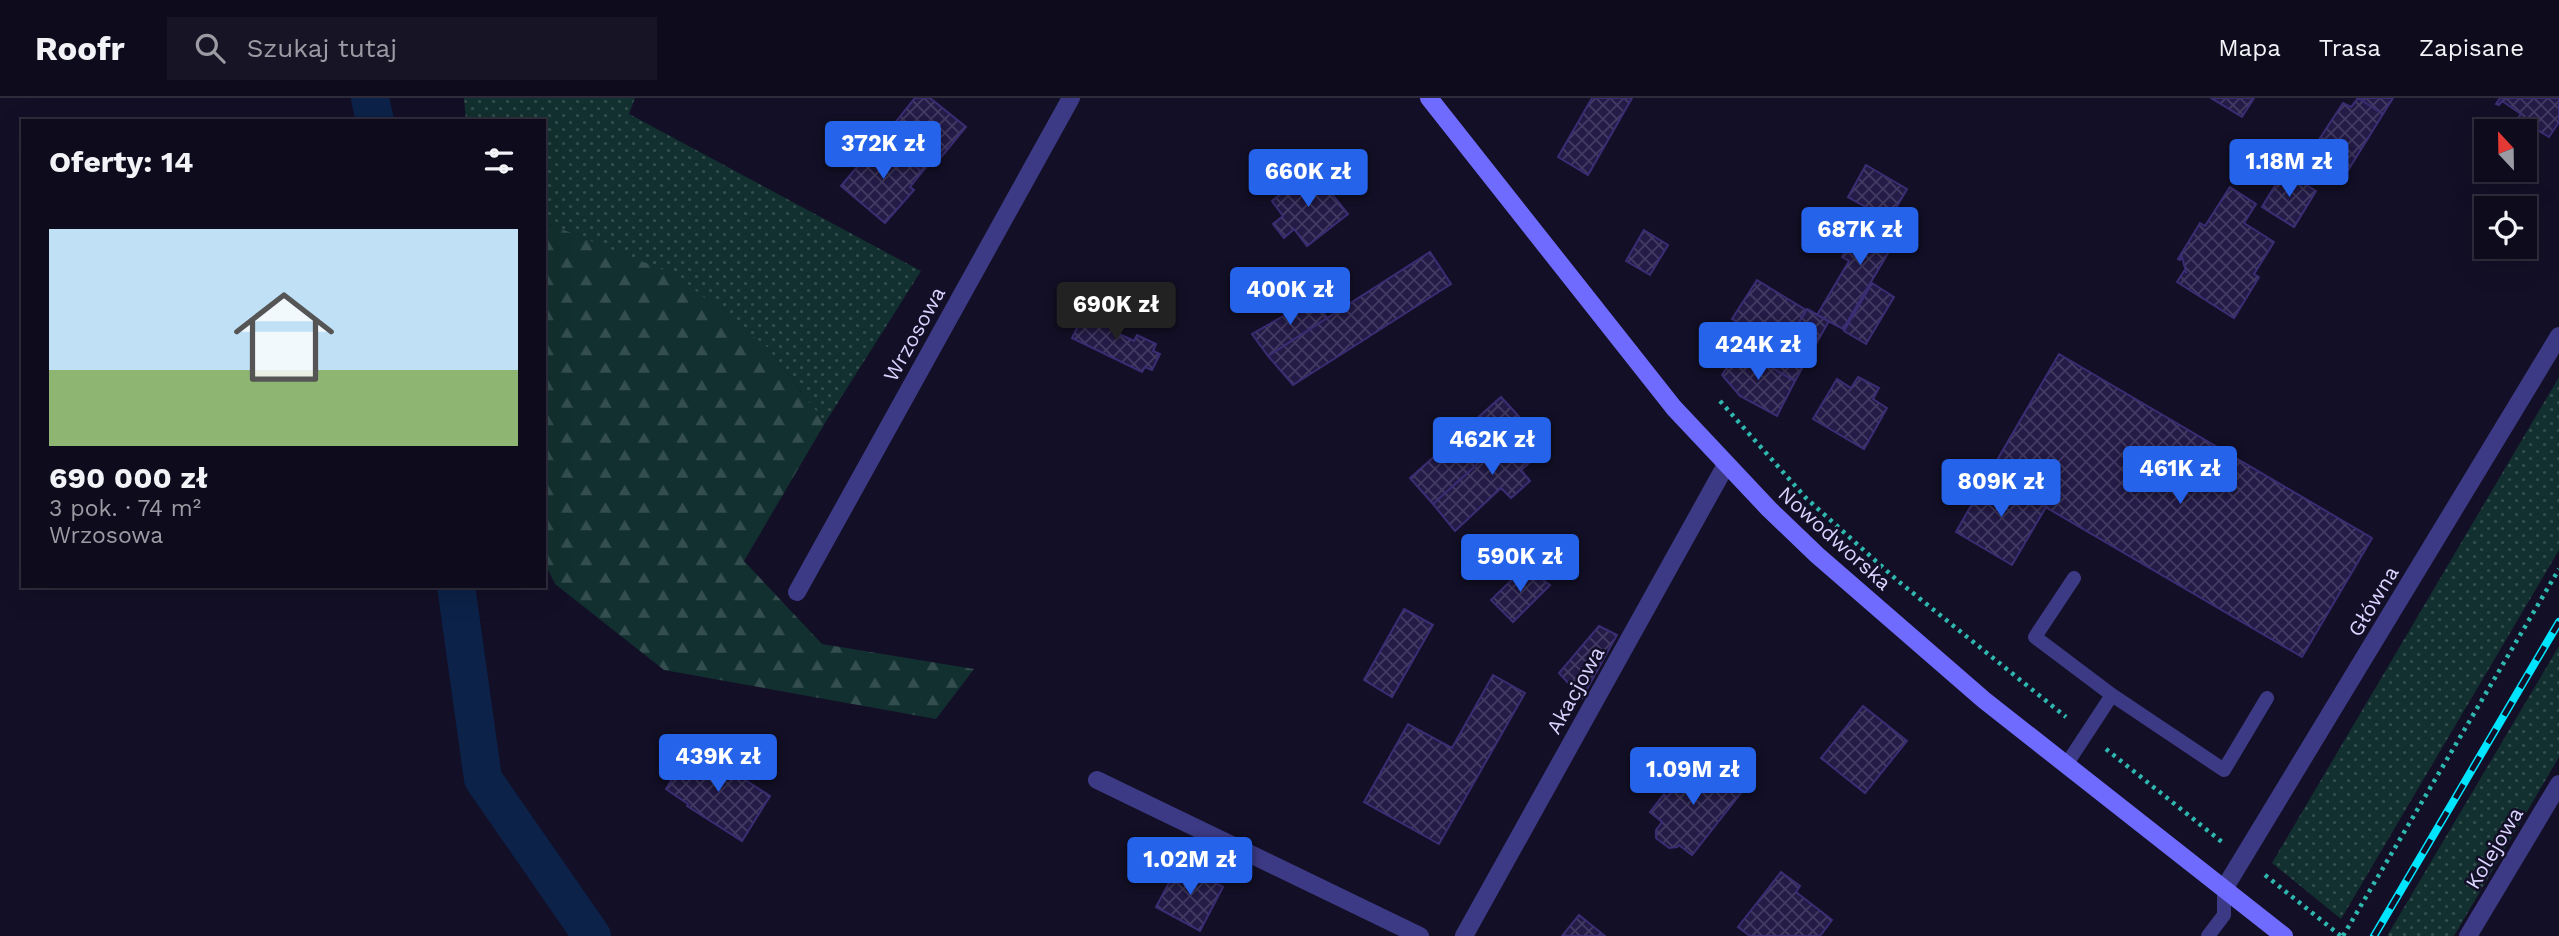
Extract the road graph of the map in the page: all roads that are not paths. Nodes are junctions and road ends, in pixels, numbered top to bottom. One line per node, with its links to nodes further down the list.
1 (1071, 98): 6 (street, Wrzosowa)
2 (1429, 98): 4 (main road, Nowodworska)
3 (2559, 336): 12 (street, Główna)
4 (1726, 466): 9 (main road, Nowodworska); 14 (street, Akacjowa)
5 (2074, 578): 7 (lane)
6 (797, 592)
7 (2112, 695): 8 (lane); 9 (lane)
8 (2267, 698)
9 (2066, 765): 12 (main road, Nowodworska)
10 (1097, 779): 13 (street)
11 (2559, 784): 17 (street, Kolejowa)
12 (2224, 889): 15 (lane); 16 (main road, Nowodworska)
13 (1420, 936)
14 (1464, 936)
15 (2208, 936)
16 (2284, 936)
17 (2469, 936)

